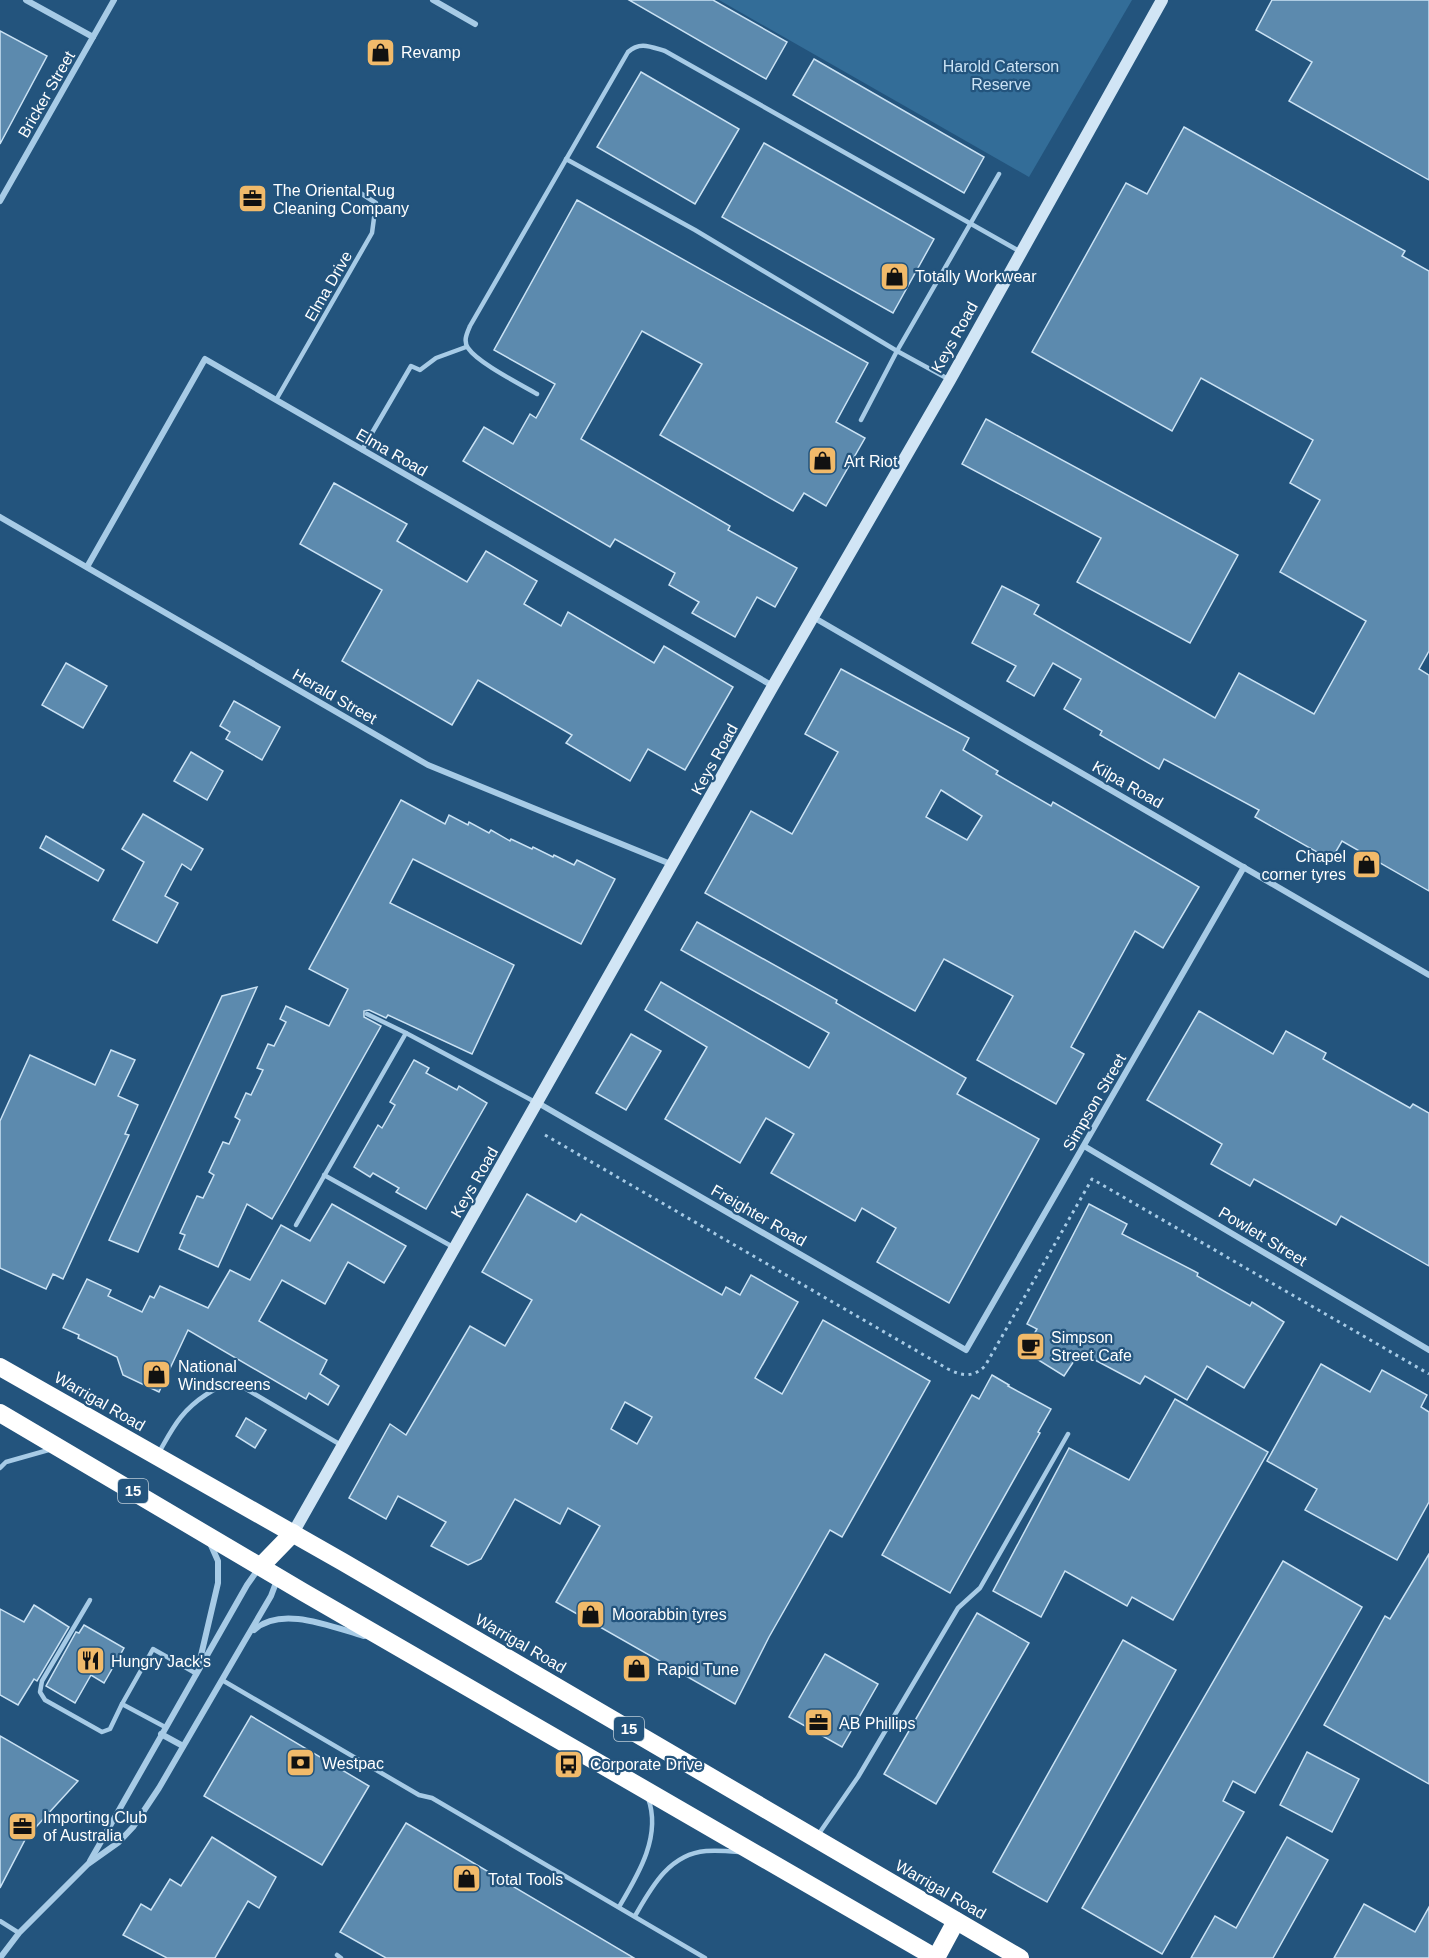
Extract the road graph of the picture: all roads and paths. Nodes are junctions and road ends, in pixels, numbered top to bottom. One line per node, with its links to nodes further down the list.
1 (26, 0): 6 (street)
2 (114, 0): 6 (street, Bricker Street)
3 (434, 0): 5 (street)
4 (1162, 0): 12 (street, Keys Road)
5 (475, 24)
6 (93, 37): 10 (street, Bricker Street)
7 (566, 159): 11 (lane); 13 (lane); 14 (lane)
8 (999, 174): 11 (lane)
9 (354, 189): 17 (lane, Elma Drive)
10 (0, 201)
11 (970, 224): 12 (lane); 14 (lane)
12 (1020, 252): 15 (street, Keys Road)
13 (466, 347): 16 (lane); 19 (lane)
14 (897, 351): 15 (lane); 18 (lane)
15 (950, 380): 22 (street, Keys Road)
16 (537, 394)
17 (276, 400): 19 (street, Elma Road); 21 (street, Elma Road)
18 (861, 420)
19 (362, 450): 23 (street, Elma Road)
20 (0, 517): 21 (street, Herald Street)
21 (87, 567): 24 (street, Herald Street)
22 (813, 617): 23 (street, Keys Road); 25 (street, Kilpa Road)
23 (773, 686): 24 (street, Keys Road)
24 (674, 865): 29 (street, Keys Road)
25 (1244, 867): 26 (street, Kilpa Road); 31 (street, Simpson Street)
26 (1429, 975)
27 (368, 1014): 28 (lane)
28 (406, 1032): 29 (lane); 32 (lane)
29 (538, 1103): 34 (street, Keys Road); 35 (street, Freighter Road)
30 (545, 1135): 38 (path)
31 (1084, 1146): 35 (street, Simpson Street); 36 (street, Powlett Street)
32 (324, 1175): 33 (lane); 34 (lane)
33 (296, 1225)
34 (455, 1249): 41 (street, Keys Road)
35 (966, 1350)
36 (1429, 1350)
37 (0, 1367): 43 (highway, Warrigal Road / 15)
38 (1429, 1374)
39 (0, 1413): 42 (highway, 15)
40 (1068, 1434): 58 (lane)
41 (343, 1446): 43 (lane); 45 (street, Keys Road)
42 (57, 1447): 44 (lane); 46 (highway, 15)
43 (156, 1456): 45 (highway, Warrigal Road / 15)
44 (0, 1468)
45 (293, 1533): 47 (highway); 48 (highway); 58 (highway, Warrigal Road / 15)
46 (206, 1534): 47 (highway, 15); 52 (street)
47 (261, 1566): 48 (highway, 15); 52 (street)
48 (278, 1577): 50 (street); 51 (highway, 15)
49 (90, 1600): 54 (lane)
50 (244, 1642): 51 (street); 53 (street)
51 (394, 1643): 57 (highway, 15)
52 (196, 1674): 54 (lane); 55 (street)
53 (222, 1680): 56 (street); 61 (lane)
54 (122, 1704): 55 (lane)
55 (163, 1731): 56 (street); 60 (street)
56 (183, 1746): 60 (street)
57 (643, 1788): 59 (highway, 15); 61 (lane)
58 (815, 1838): 64 (highway, Warrigal Road / 15)
59 (754, 1853): 62 (lane); 68 (highway, 15)
60 (88, 1864): 65 (street)
61 (619, 1907): 62 (lane)
62 (635, 1916): 67 (lane)
63 (0, 1921): 65 (lane)
64 (956, 1921): 68 (highway); 69 (highway, Warrigal Road / 15)
65 (19, 1933): 66 (street)
66 (0, 1958)
67 (705, 1958)
68 (936, 1958)
69 (1020, 1958)

